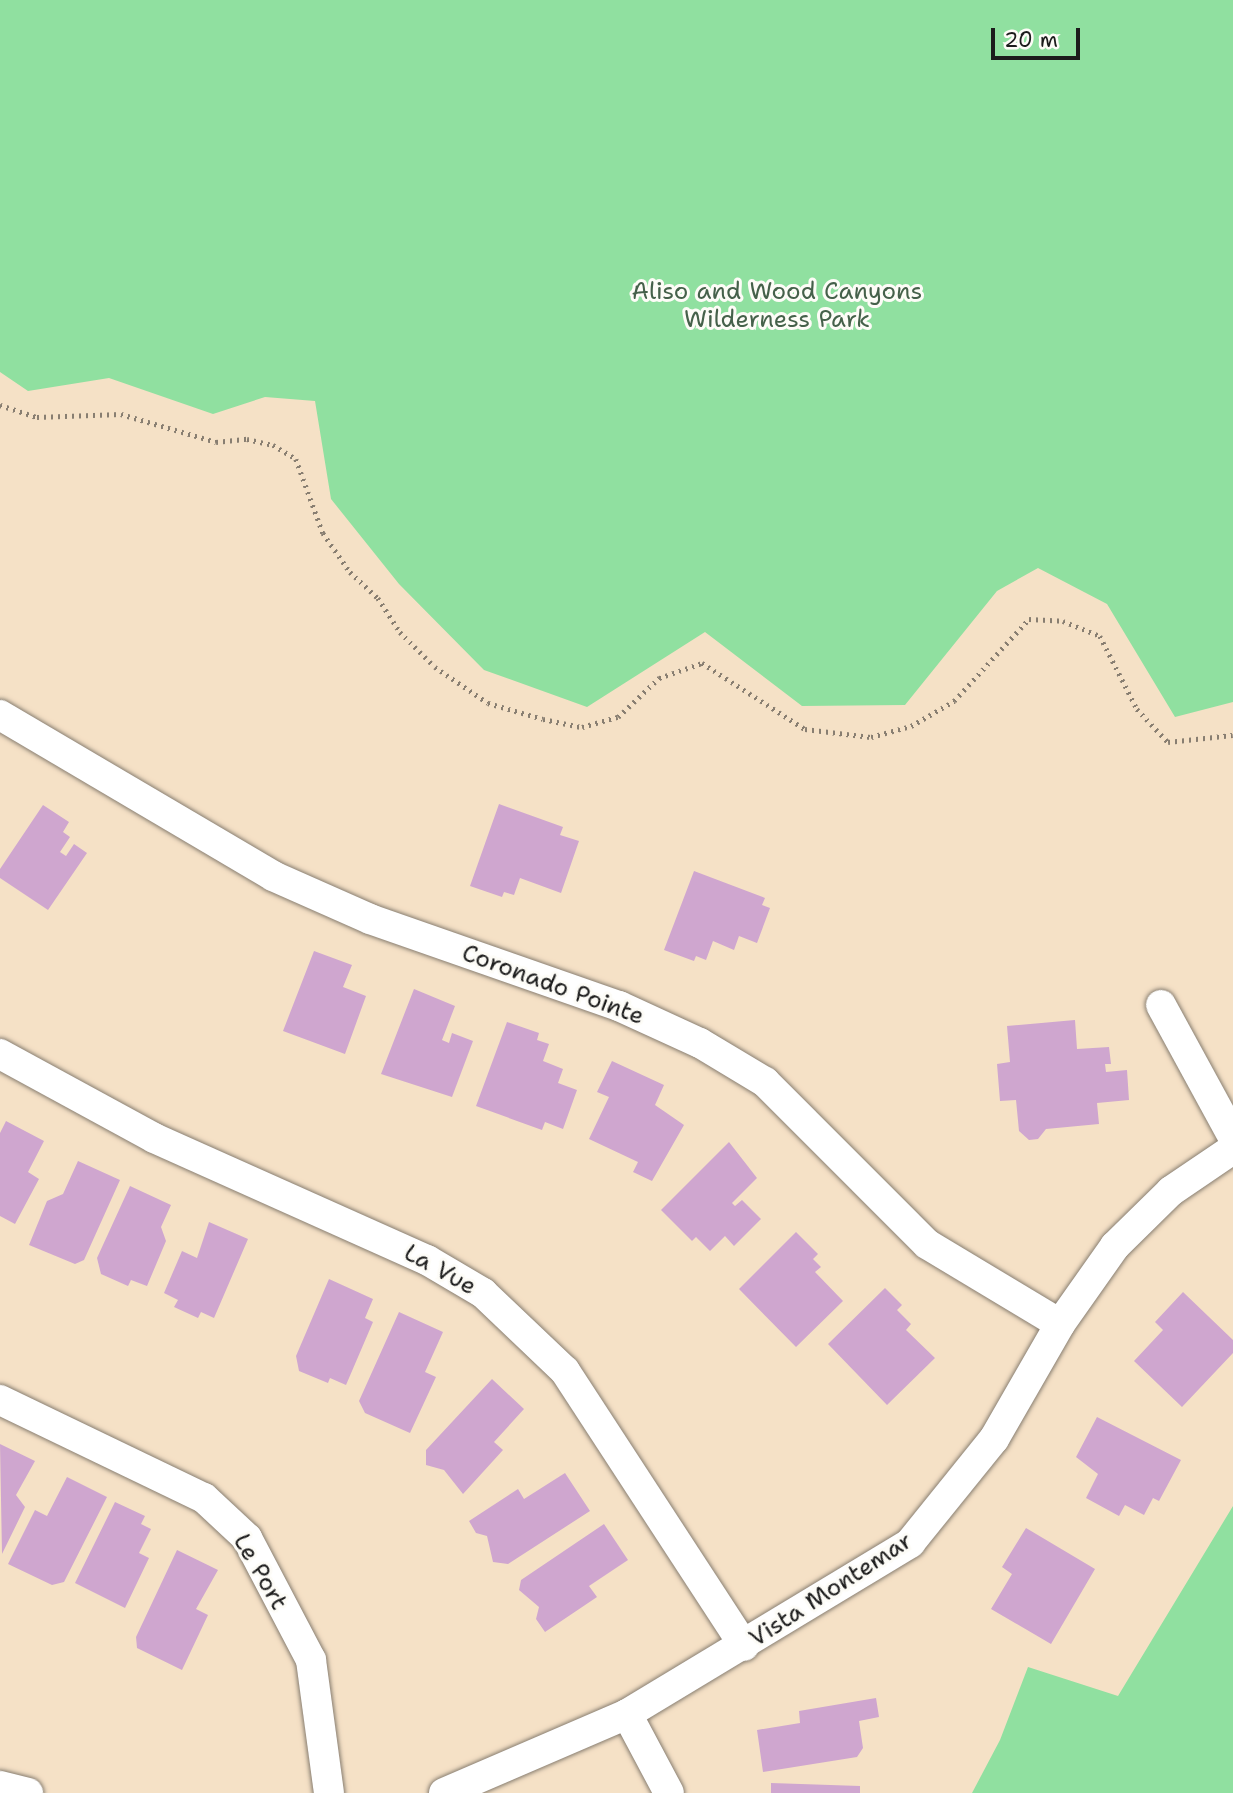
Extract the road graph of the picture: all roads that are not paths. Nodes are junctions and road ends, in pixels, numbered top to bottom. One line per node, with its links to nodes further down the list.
1 (0, 715): 6 (street, Coronado Pointe)
2 (1161, 1005): 4 (street)
3 (0, 1054): 8 (street, La Vue)
4 (1233, 1137)
5 (1233, 1149): 6 (street, Vista Montemar)
6 (1060, 1324): 8 (street, Vista Montemar)
7 (0, 1400): 12 (street, Le Port)
8 (744, 1646): 9 (street, Vista Montemar)
9 (627, 1714): 13 (street, Vista Montemar); 14 (street)
10 (0, 1786): 11 (street)
11 (28, 1793)
12 (329, 1793)
13 (444, 1793)
14 (669, 1793)

